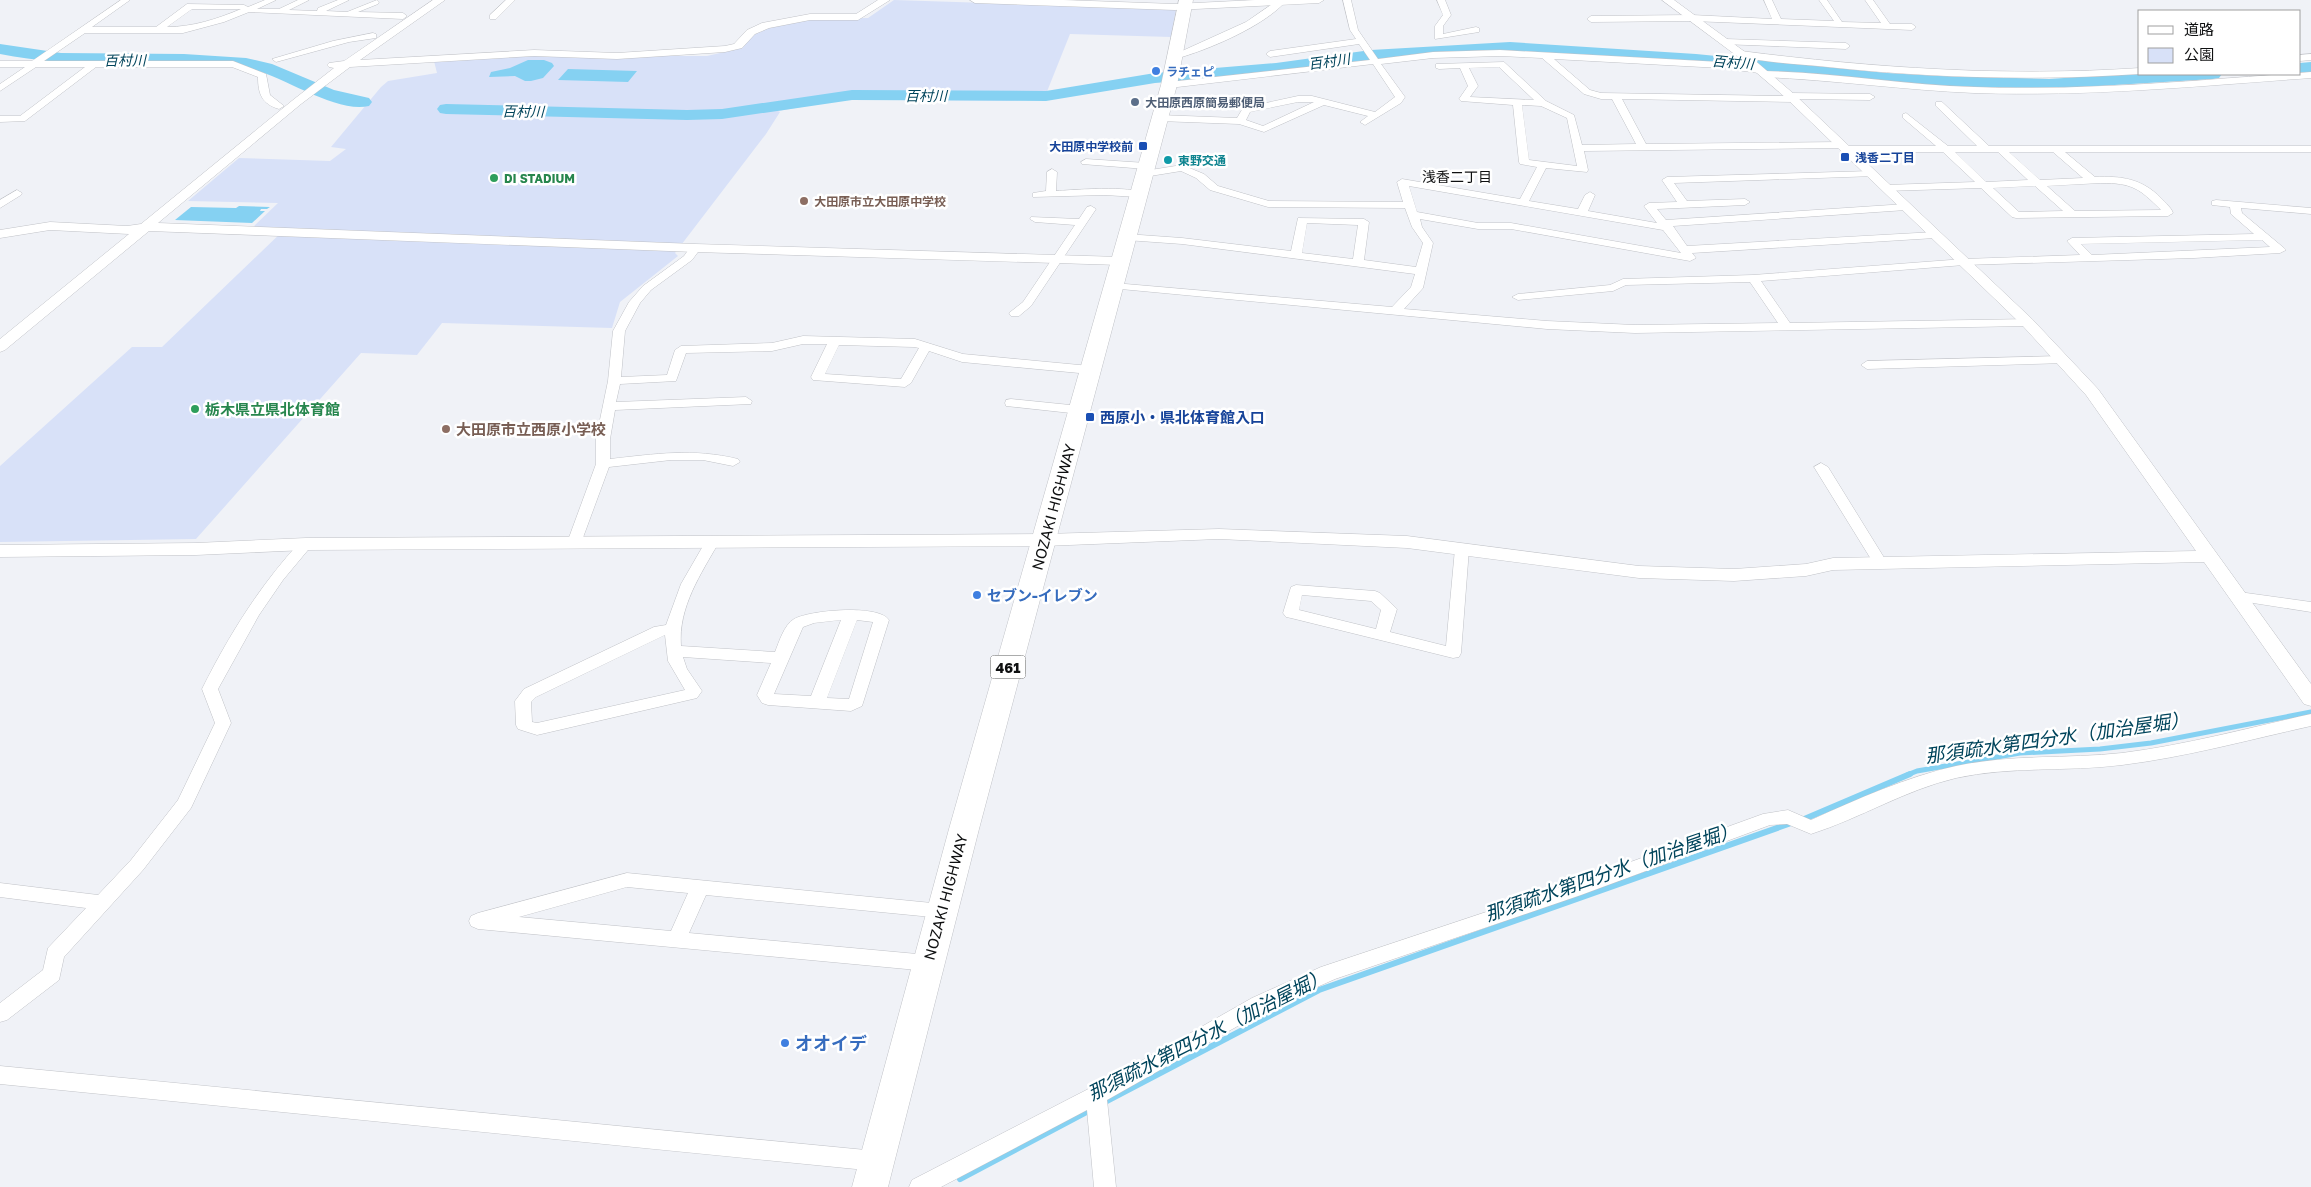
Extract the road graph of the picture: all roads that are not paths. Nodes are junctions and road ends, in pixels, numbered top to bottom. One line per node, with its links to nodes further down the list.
1 (126, 0): 33 (street)
2 (272, 0): 21 (street)
3 (305, 0): 22 (street)
4 (345, 0): 23 (street)
5 (427, 0): 25 (street)
6 (440, 0): 48 (street)
7 (511, 0): 26 (street)
8 (885, 0): 48 (street)
9 (975, 0): 19 (street)
10 (1319, 0): 17 (street)
11 (1347, 0): 37 (street)
12 (1441, 0): 35 (street)
13 (1668, 0): 27 (street)
14 (1768, 0): 29 (street)
15 (1822, 0): 30 (street)
16 (1869, 0): 31 (street)
17 (1282, 1): 20 (street); 42 (street)
18 (375, 2): 24 (street)
19 (1120, 2): 20 (street)
20 (1186, 3): 42 (highway, NOZAKI HIGHWAY / 461)
21 (252, 9): 22 (street); 34 (street); 34 (street)
22 (277, 12): 23 (street)
23 (315, 13): 24 (street)
24 (348, 14): 25 (street)
25 (403, 16): 36 (street)
26 (492, 18)
27 (1692, 18): 28 (street); 29 (street); 38 (street)
28 (1591, 19)
29 (1778, 22): 30 (street)
30 (1838, 23): 31 (street)
31 (1887, 26): 32 (street)
32 (1912, 27)
33 (84, 30): 34 (street); 45 (street)
34 (158, 30)
35 (1476, 30)
36 (373, 36): 44 (street); 49 (street)
37 (1360, 41): 40 (street); 43 (street)
38 (1725, 42): 39 (street); 51 (street)
39 (1846, 46)
40 (1270, 54)
41 (1543, 54): 43 (street); 51 (street); 58 (street)
42 (1175, 56): 55 (highway, NOZAKI HIGHWAY / 461)
43 (1372, 58): 55 (street); 68 (street)
44 (276, 59)
45 (36, 63): 46 (street); 47 (street); 56 (street)
46 (0, 64)
47 (94, 64): 66 (street); 71 (street)
48 (347, 64): 49 (street); 57 (street)
49 (333, 65): 57 (street)
50 (1463, 65): 52 (street); 61 (street); 64 (street)
51 (1753, 65): 53 (street); 54 (street); 60 (street)
52 (1439, 66)
53 (2138, 71)
54 (2311, 75)
55 (1170, 79): 70 (highway, NOZAKI HIGHWAY / 461)
56 (0, 88)
57 (310, 88): 66 (street); 110 (street)
58 (1615, 96): 60 (street); 74 (street)
59 (1870, 97): 60 (street)
60 (1792, 98): 75 (street)
61 (1464, 99): 63 (street); 67 (street)
62 (1324, 101): 68 (street); 72 (street); 72 (street)
63 (1517, 102): 64 (street); 83 (street)
64 (1543, 103): 76 (street)
65 (1939, 104): 78 (street)
66 (279, 106): 111 (street)
67 (1457, 110)
68 (1377, 115): 73 (street)
69 (1906, 116): 77 (street)
70 (1159, 118): 72 (street); 86 (highway, NOZAKI HIGHWAY / 461)
71 (0, 119)
72 (1240, 121)
73 (1365, 122)
74 (1643, 147): 75 (street); 76 (street)
75 (1842, 147): 77 (street); 85 (street)
76 (1578, 148): 83 (street)
77 (1943, 148): 78 (street); 89 (street)
78 (1985, 148): 79 (street)
79 (2000, 148): 80 (street); 88 (street)
80 (2054, 148): 81 (street); 87 (street)
81 (2311, 148)
82 (1086, 162): 86 (street)
83 (1543, 165): 96 (street)
84 (1052, 172): 92 (street)
85 (1871, 174): 90 (street); 98 (street)
86 (1143, 178): 92 (street); 103 (street); 116 (highway, NOZAKI HIGHWAY / 461)
87 (2093, 181): 88 (street); 106 (street)
88 (2036, 183): 89 (street); 106 (street)
89 (1982, 185): 90 (street); 106 (street)
90 (1885, 188): 101 (street)
91 (0, 193): 99 (street)
92 (1051, 194): 93 (street)
93 (1037, 195)
94 (1590, 195): 105 (street)
95 (1745, 202): 98 (street)
96 (1523, 203): 103 (street); 105 (street)
97 (2216, 203): 100 (street)
98 (1684, 204): 109 (street)
99 (0, 205)
100 (2236, 206): 104 (street); 114 (street)
101 (1906, 207): 109 (street); 113 (street)
102 (1091, 209): 108 (street)
103 (1410, 209): 118 (street); 123 (street)
104 (2311, 212)
105 (1582, 213): 109 (street)
106 (2073, 215)
107 (1035, 219): 108 (street)
108 (1082, 222): 120 (street)
109 (1666, 226): 118 (street)
110 (146, 227): 111 (street); 115 (street); 134 (street)
111 (127, 230): 112 (street); 131 (street)
112 (0, 234)
113 (1936, 235): 118 (street); 121 (street)
114 (2264, 237): 119 (street); 119 (street)
115 (695, 248): 120 (street); 138 (street)
116 (1123, 249): 117 (street); 120 (street); 125 (highway, NOZAKI HIGHWAY / 461)
117 (1296, 256): 122 (street); 122 (street)
118 (1689, 257)
119 (2088, 257): 121 (street)
120 (1058, 259): 128 (street)
121 (1964, 262): 124 (street); 129 (street)
122 (1358, 264): 123 (street)
123 (1421, 271): 127 (street)
124 (1753, 278): 126 (street); 130 (street)
125 (1114, 286): 127 (street); 137 (highway, NOZAKI HIGHWAY / 461)
126 (1518, 297)
127 (1396, 310): 130 (street)
128 (1015, 313)
129 (2027, 322): 130 (street); 135 (street)
130 (1786, 326)
131 (0, 333)
132 (835, 341): 133 (street); 133 (street); 138 (street)
133 (926, 346): 137 (street)
134 (0, 347)
135 (2062, 360): 136 (street); 152 (street)
136 (1867, 365)
137 (1090, 370): 142 (highway, NOZAKI HIGHWAY / 461)
138 (614, 381): 141 (street)
139 (746, 401): 141 (street)
140 (1011, 403): 142 (street)
141 (609, 406): 144 (street)
142 (1080, 410): 146 (highway, NOZAKI HIGHWAY / 461)
143 (733, 462): 144 (street)
144 (603, 464): 148 (street)
145 (1822, 467): 153 (street)
146 (1044, 540): 147 (street); 150 (street); 167 (highway, NOZAKI HIGHWAY / 461)
147 (712, 542): 148 (street); 157 (street)
148 (574, 543): 149 (street)
149 (306, 544): 151 (street); 166 (street)
150 (1462, 549): 153 (street); 158 (street)
151 (0, 551)
152 (2208, 556): 153 (street); 154 (street)
153 (1881, 564)
154 (2239, 597): 155 (street); 161 (street)
155 (2311, 607)
156 (851, 615): 160 (street); 162 (street); 162 (street)
157 (673, 629): 159 (street); 159 (street)
158 (1382, 635): 158 (street)
159 (674, 650): 160 (street)
160 (780, 658): 162 (street)
161 (2311, 699)
162 (817, 703)
163 (2311, 720): 172 (street)
164 (700, 888): 167 (street); 168 (street); 168 (street)
165 (0, 890): 166 (street)
166 (101, 904): 170 (street)
167 (942, 911): 169 (highway, NOZAKI HIGHWAY / 461)
168 (678, 940): 169 (street)
169 (928, 963): 173 (highway, NOZAKI HIGHWAY / 461)
170 (0, 1014)
171 (0, 1075): 173 (street)
172 (1096, 1094): 175 (street); 176 (street)
173 (876, 1161): 174 (highway, NOZAKI HIGHWAY / 461)
174 (870, 1187)
175 (920, 1187)
176 (1105, 1187)

